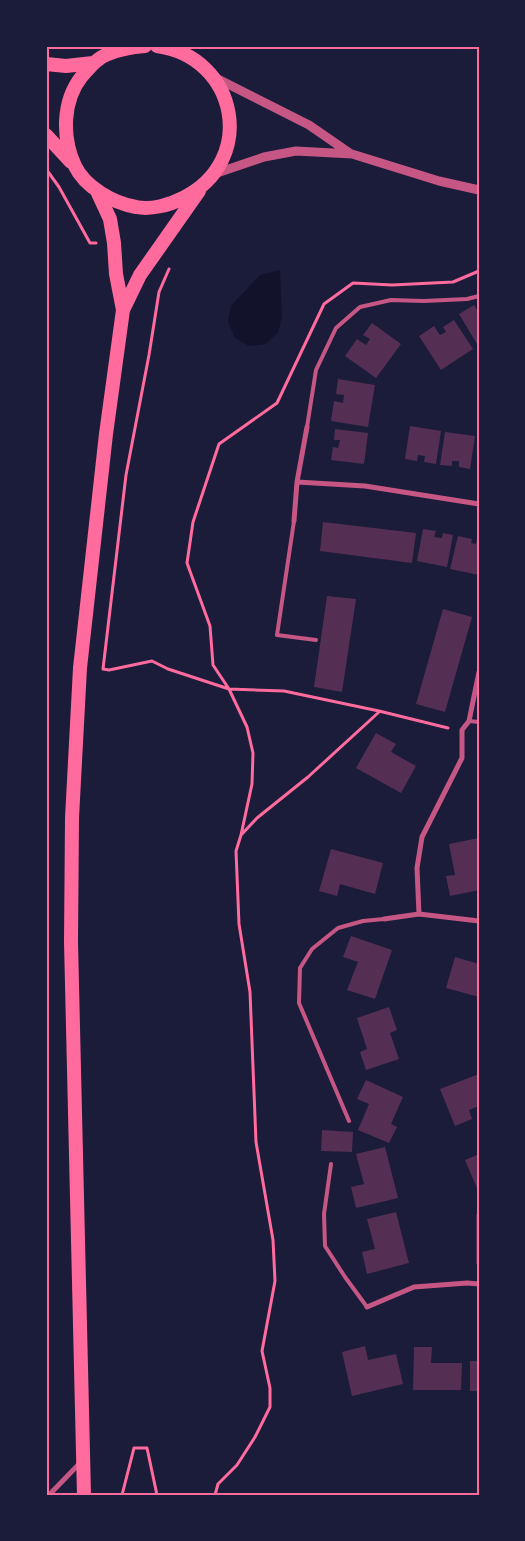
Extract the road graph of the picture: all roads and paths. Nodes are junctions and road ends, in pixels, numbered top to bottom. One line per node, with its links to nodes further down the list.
1 (145, 46): 4 (highway)
2 (157, 46): 7 (highway)
3 (195, 46): 7 (highway)
4 (109, 50): 6 (highway)
5 (46, 64): 6 (highway)
6 (93, 64): 11 (highway)
7 (201, 66): 8 (highway)
8 (212, 76): 10 (street); 12 (highway)
9 (46, 135): 11 (highway)
10 (352, 154): 12 (street); 14 (street)
11 (75, 166): 15 (highway)
12 (214, 174): 13 (highway)
13 (202, 187): 15 (highway); 18 (highway)
14 (479, 190)
15 (97, 191): 18 (highway)
16 (479, 271): 26 (path)
17 (479, 296): 19 (lane)
18 (123, 310): 39 (highway)
19 (307, 427): 20 (street)
20 (297, 482): 21 (street); 22 (street)
21 (479, 504)
22 (294, 521): 23 (lane)
23 (316, 640)
24 (109, 670): 26 (path)
25 (479, 672): 28 (street)
26 (229, 689): 27 (path); 31 (path)
27 (380, 711): 30 (path); 31 (path)
28 (470, 720): 29 (lane); 30 (street)
29 (479, 722)
30 (462, 730): 32 (street)
31 (241, 834): 44 (path)
32 (420, 914): 33 (street); 34 (street)
33 (384, 919): 35 (lane)
34 (479, 921)
35 (349, 1121)
36 (331, 1164): 38 (lane)
37 (479, 1284): 38 (street)
38 (367, 1307)
39 (82, 1460): 40 (street); 41 (highway)
40 (49, 1495)
41 (84, 1495)
42 (122, 1495): 43 (path)
43 (157, 1495)
44 (215, 1495)

